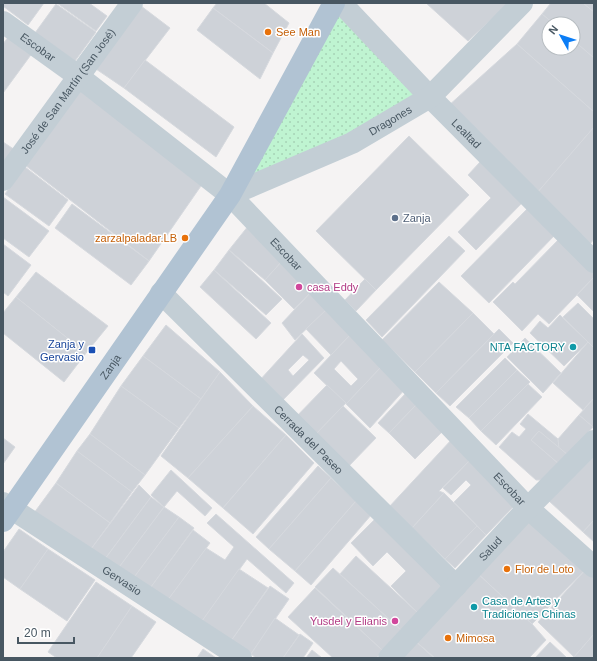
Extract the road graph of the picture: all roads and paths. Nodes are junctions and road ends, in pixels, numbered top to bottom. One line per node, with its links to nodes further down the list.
1 (132, 3): 6 (street, José de San Martín (San José))
2 (334, 3): 9 (main road, Zanja)
3 (342, 3): 7 (street, Lealtad)
4 (522, 3): 7 (street, Dragones)
5 (3, 22): 6 (street, Escobar)
6 (78, 76): 8 (street, José de San Martín (San José)); 9 (street, Escobar)
7 (430, 97): 9 (street, Dragones); 10 (street, Lealtad)
8 (3, 180)
9 (230, 195): 11 (main road, Zanja); 13 (street, Escobar)
10 (594, 262)
11 (161, 293): 14 (main road, Zanja); 16 (street, Cerrada del Paseo)
12 (594, 441): 13 (street, Salud)
13 (528, 508): 15 (street, Escobar); 16 (street, Salud)
14 (6, 511): 17 (street, Gervasio)
15 (594, 568)
16 (456, 586): 18 (street, Salud)
17 (241, 658)
18 (389, 658)

